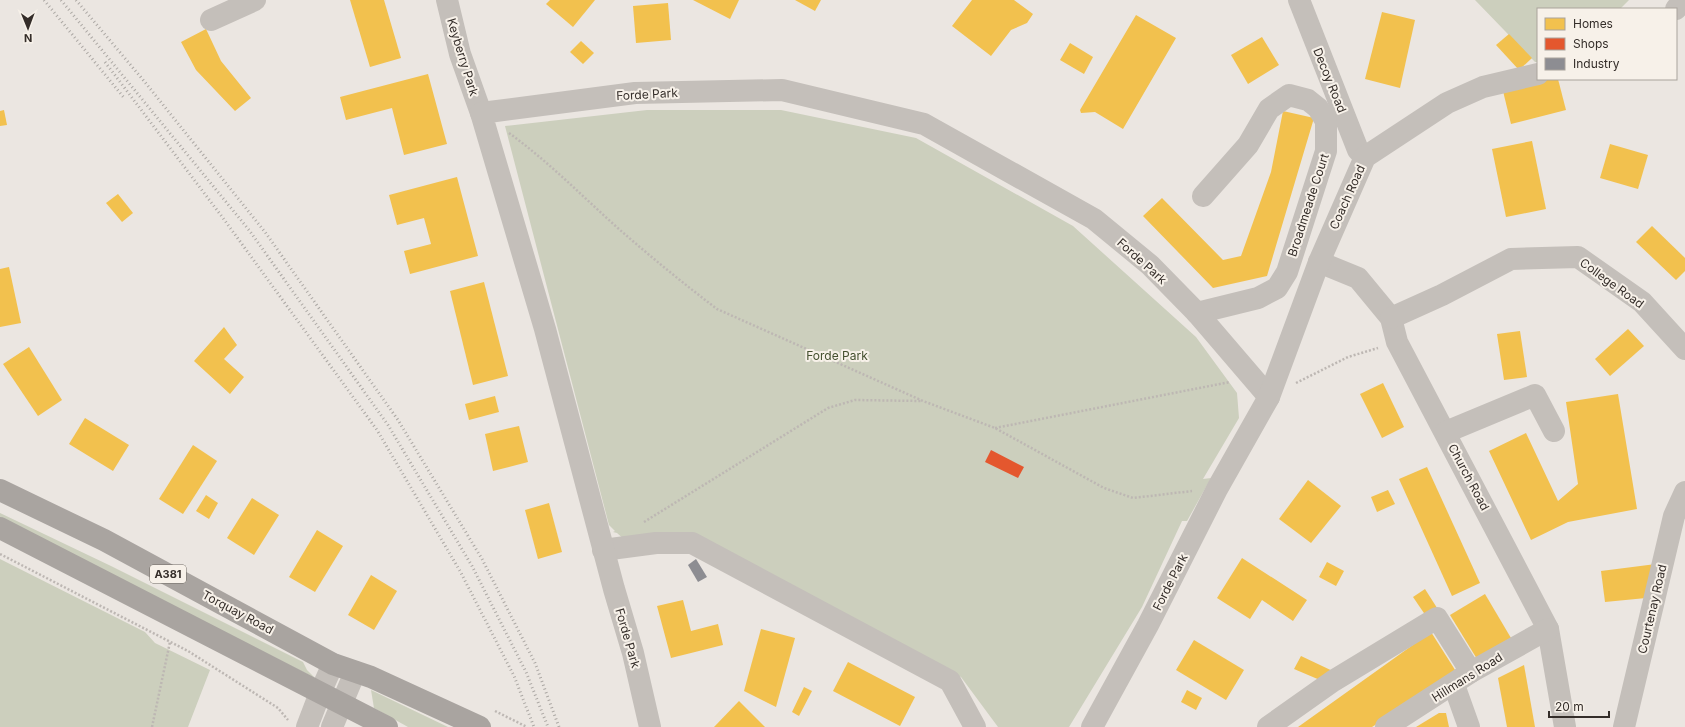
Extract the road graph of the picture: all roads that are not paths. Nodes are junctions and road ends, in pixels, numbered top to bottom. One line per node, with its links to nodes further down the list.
1 (255, 0): 6 (street)
2 (447, 0): 8 (street, Keyberry Park)
3 (1683, 0): 5 (street)
4 (1297, 2): 9 (street, Decoy Road)
5 (1677, 8)
6 (211, 20)
7 (1537, 74): 9 (street, Coach Road)
8 (481, 113): 12 (street, Forde Park); 21 (street, Forde Park)
9 (1365, 157): 11 (street, Coach Road)
10 (1203, 196): 12 (street, Broadmeade Court)
11 (1319, 262): 13 (street, Church Road); 15 (street, Coach Road)
12 (1197, 313): 15 (street, Forde Park)
13 (1391, 318): 14 (street, College Road); 17 (street, Church Road)
14 (1685, 349)
15 (1269, 397): 34 (street, Forde Park)
16 (1554, 431): 17 (street)
17 (1446, 432): 22 (street, Church Road)
18 (0, 490): 23 (main road, Torquay Road / A381)
19 (1685, 492): 39 (street, Courtenay Road)
20 (0, 528): 26 (main road)
21 (603, 550): 32 (street, Forde Park); 33 (street)
22 (1548, 629): 25 (street, Hillmans Road); 38 (street, Church Road)
23 (333, 664): 24 (main road, Torquay Road / A381); 26 (street)
24 (355, 672): 27 (street); 31 (main road, Torquay Road / A381)
25 (1462, 678): 35 (street); 36 (street, Hillmans Road); 37 (street)
26 (320, 693): 27 (main road); 28 (street)
27 (342, 703): 29 (street); 30 (main road)
28 (297, 723)
29 (332, 727)
30 (387, 727)
31 (480, 727)
32 (650, 727)
33 (975, 727)
34 (1092, 727)
35 (1268, 727)
36 (1386, 727)
37 (1469, 727)
38 (1565, 727)
39 (1624, 727)

